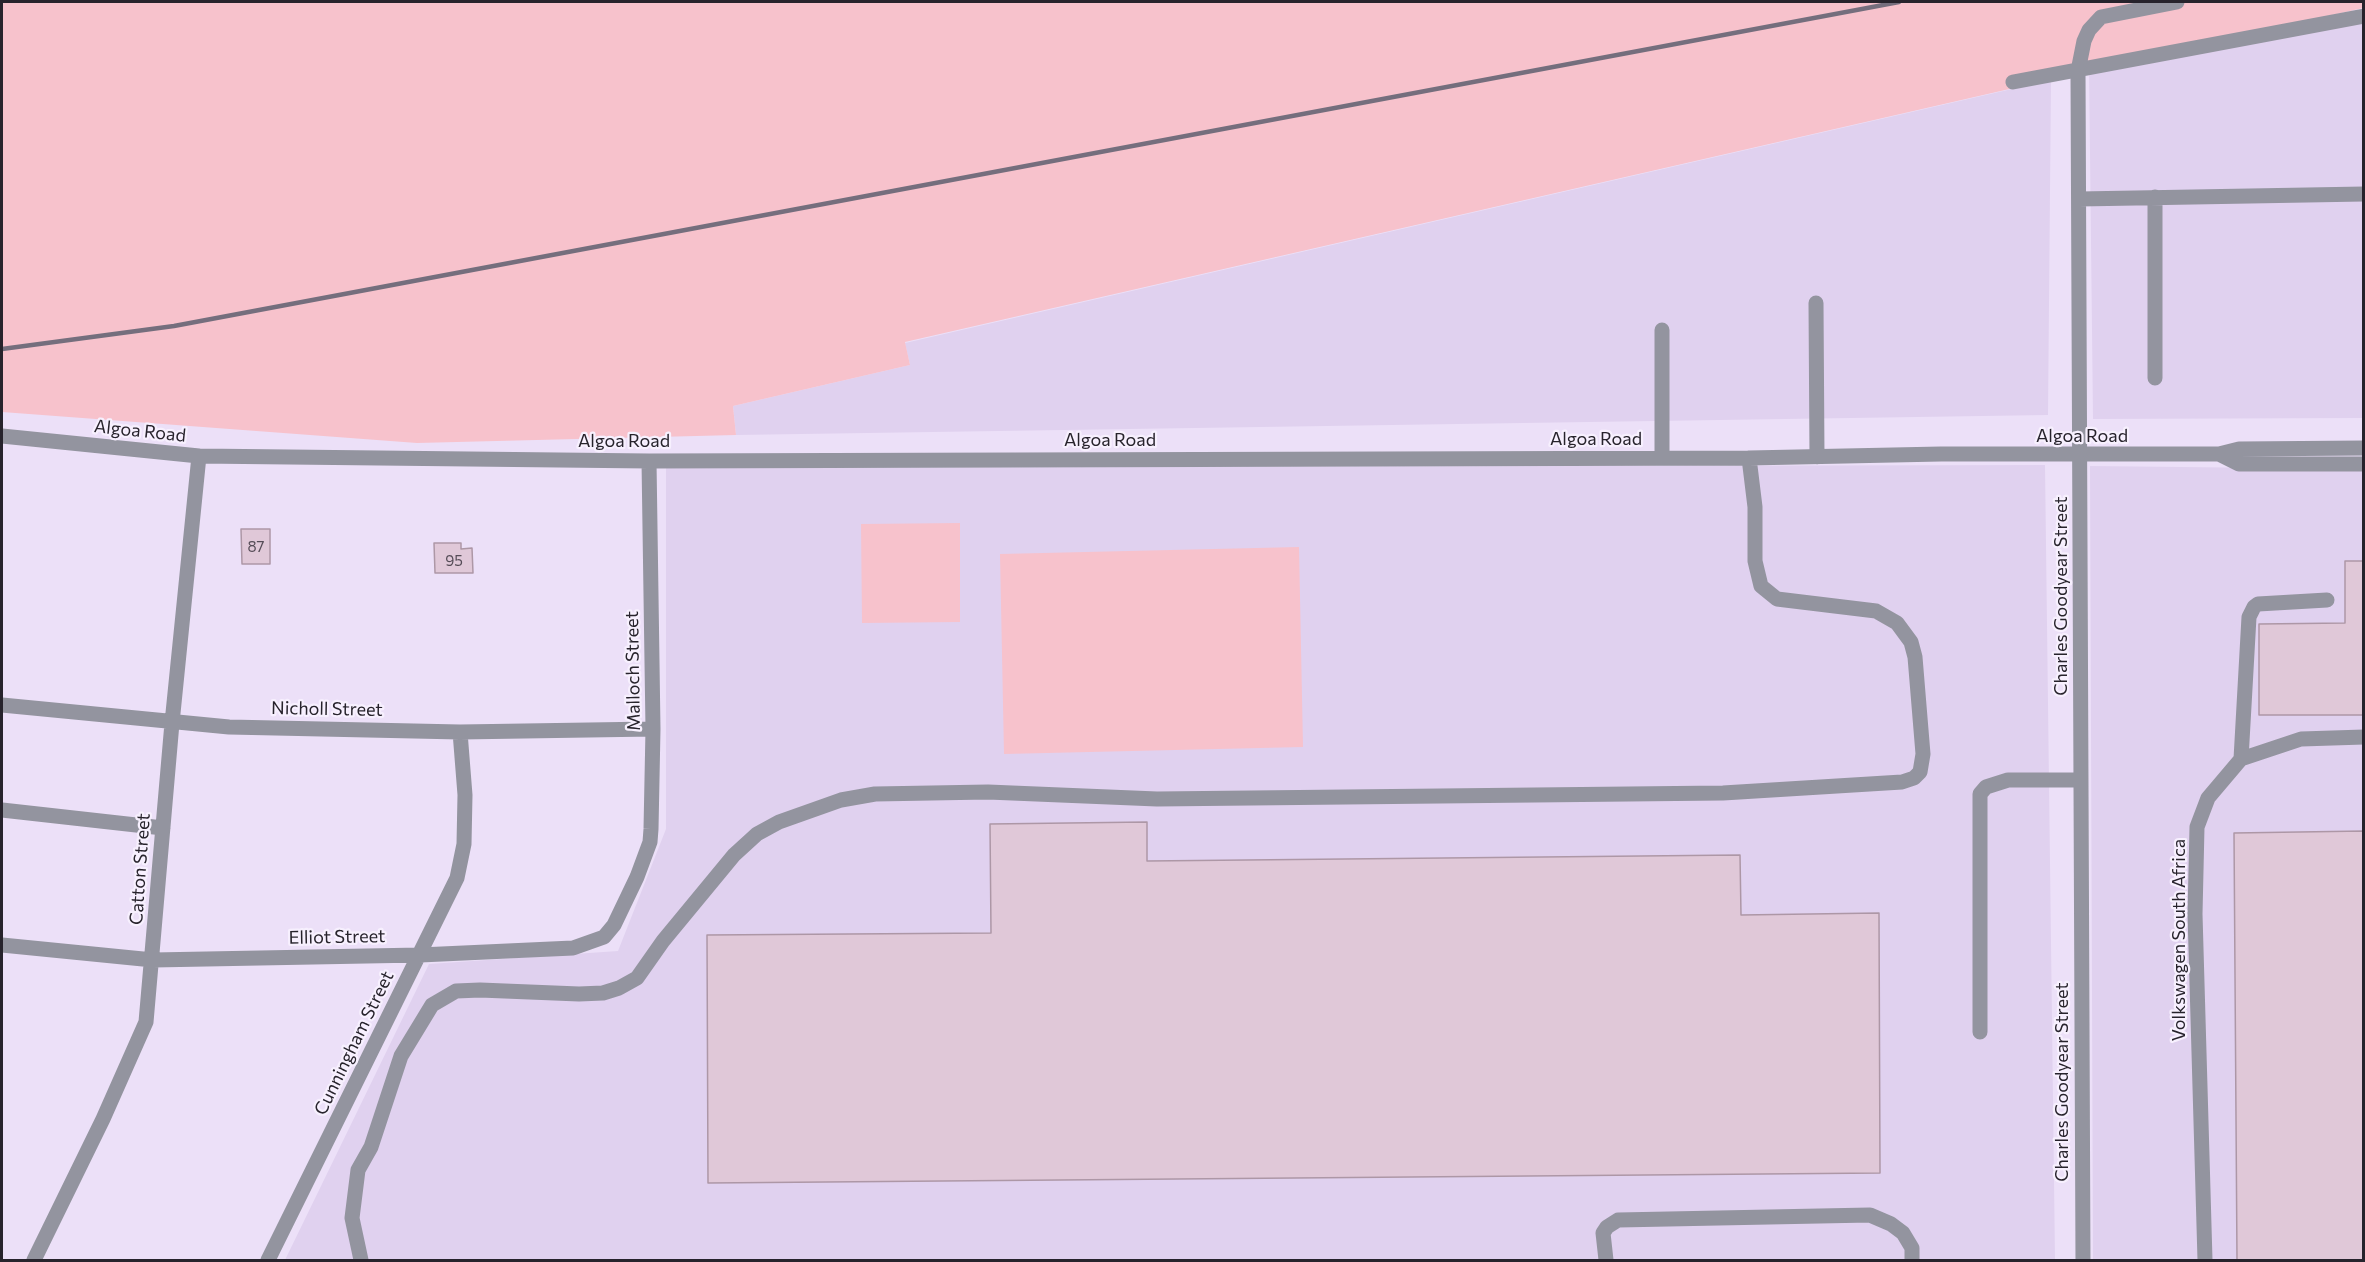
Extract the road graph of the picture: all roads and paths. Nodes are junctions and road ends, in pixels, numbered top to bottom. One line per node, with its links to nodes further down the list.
1 (2177, 2): 3 (street, Charles Goodyear Street)
2 (2364, 16): 3 (street)
3 (2078, 71): 4 (street); 7 (street, Charles Goodyear Street)
4 (2013, 82)
5 (2364, 194): 6 (street)
6 (2155, 197): 7 (street); 10 (street)
7 (2079, 198): 15 (street, Charles Goodyear Street)
8 (1816, 303): 16 (street)
9 (1662, 330): 17 (street)
10 (2155, 378)
11 (2, 436): 14 (street, Algoa Road)
12 (2364, 448): 13 (street, Algoa Road)
13 (2219, 454): 15 (street, Algoa Road); 20 (street, Algoa Road)
14 (199, 456): 19 (street, Algoa Road); 23 (street, Catton Street)
15 (2080, 456): 16 (street, Algoa Road); 28 (street, Charles Goodyear Street)
16 (1817, 457): 18 (street, Algoa Road)
17 (1662, 458): 18 (street, Algoa Road); 19 (street, Algoa Road)
18 (1749, 458): 38 (street)
19 (649, 461): 24 (street, Malloch Street)
20 (2364, 464)
21 (2327, 600): 27 (street)
22 (2, 705): 23 (street, Nicholl Street)
23 (172, 723): 25 (street, Nicholl Street); 30 (street, Catton Street)
24 (653, 729): 25 (street, Nicholl Street); 31 (street, Malloch Street)
25 (460, 732): 33 (street, Cunningham Street)
26 (2364, 737): 27 (street)
27 (2241, 759): 42 (street, Volkswagen South Africa)
28 (2080, 780): 35 (street); 41 (street, Charles Goodyear Street)
29 (2, 810): 30 (street)
30 (163, 828): 34 (street, Catton Street)
31 (637, 877): 33 (street, Elliot Street)
32 (2, 945): 34 (street, Elliot Street)
33 (420, 955): 34 (street, Elliot Street); 37 (street, Cunningham Street)
34 (153, 960): 36 (street, Catton Street)
35 (1980, 1032)
36 (34, 1260)
37 (268, 1260)
38 (361, 1260)
39 (1606, 1260): 40 (street)
40 (1912, 1260)
41 (2083, 1260)
42 (2205, 1260)

